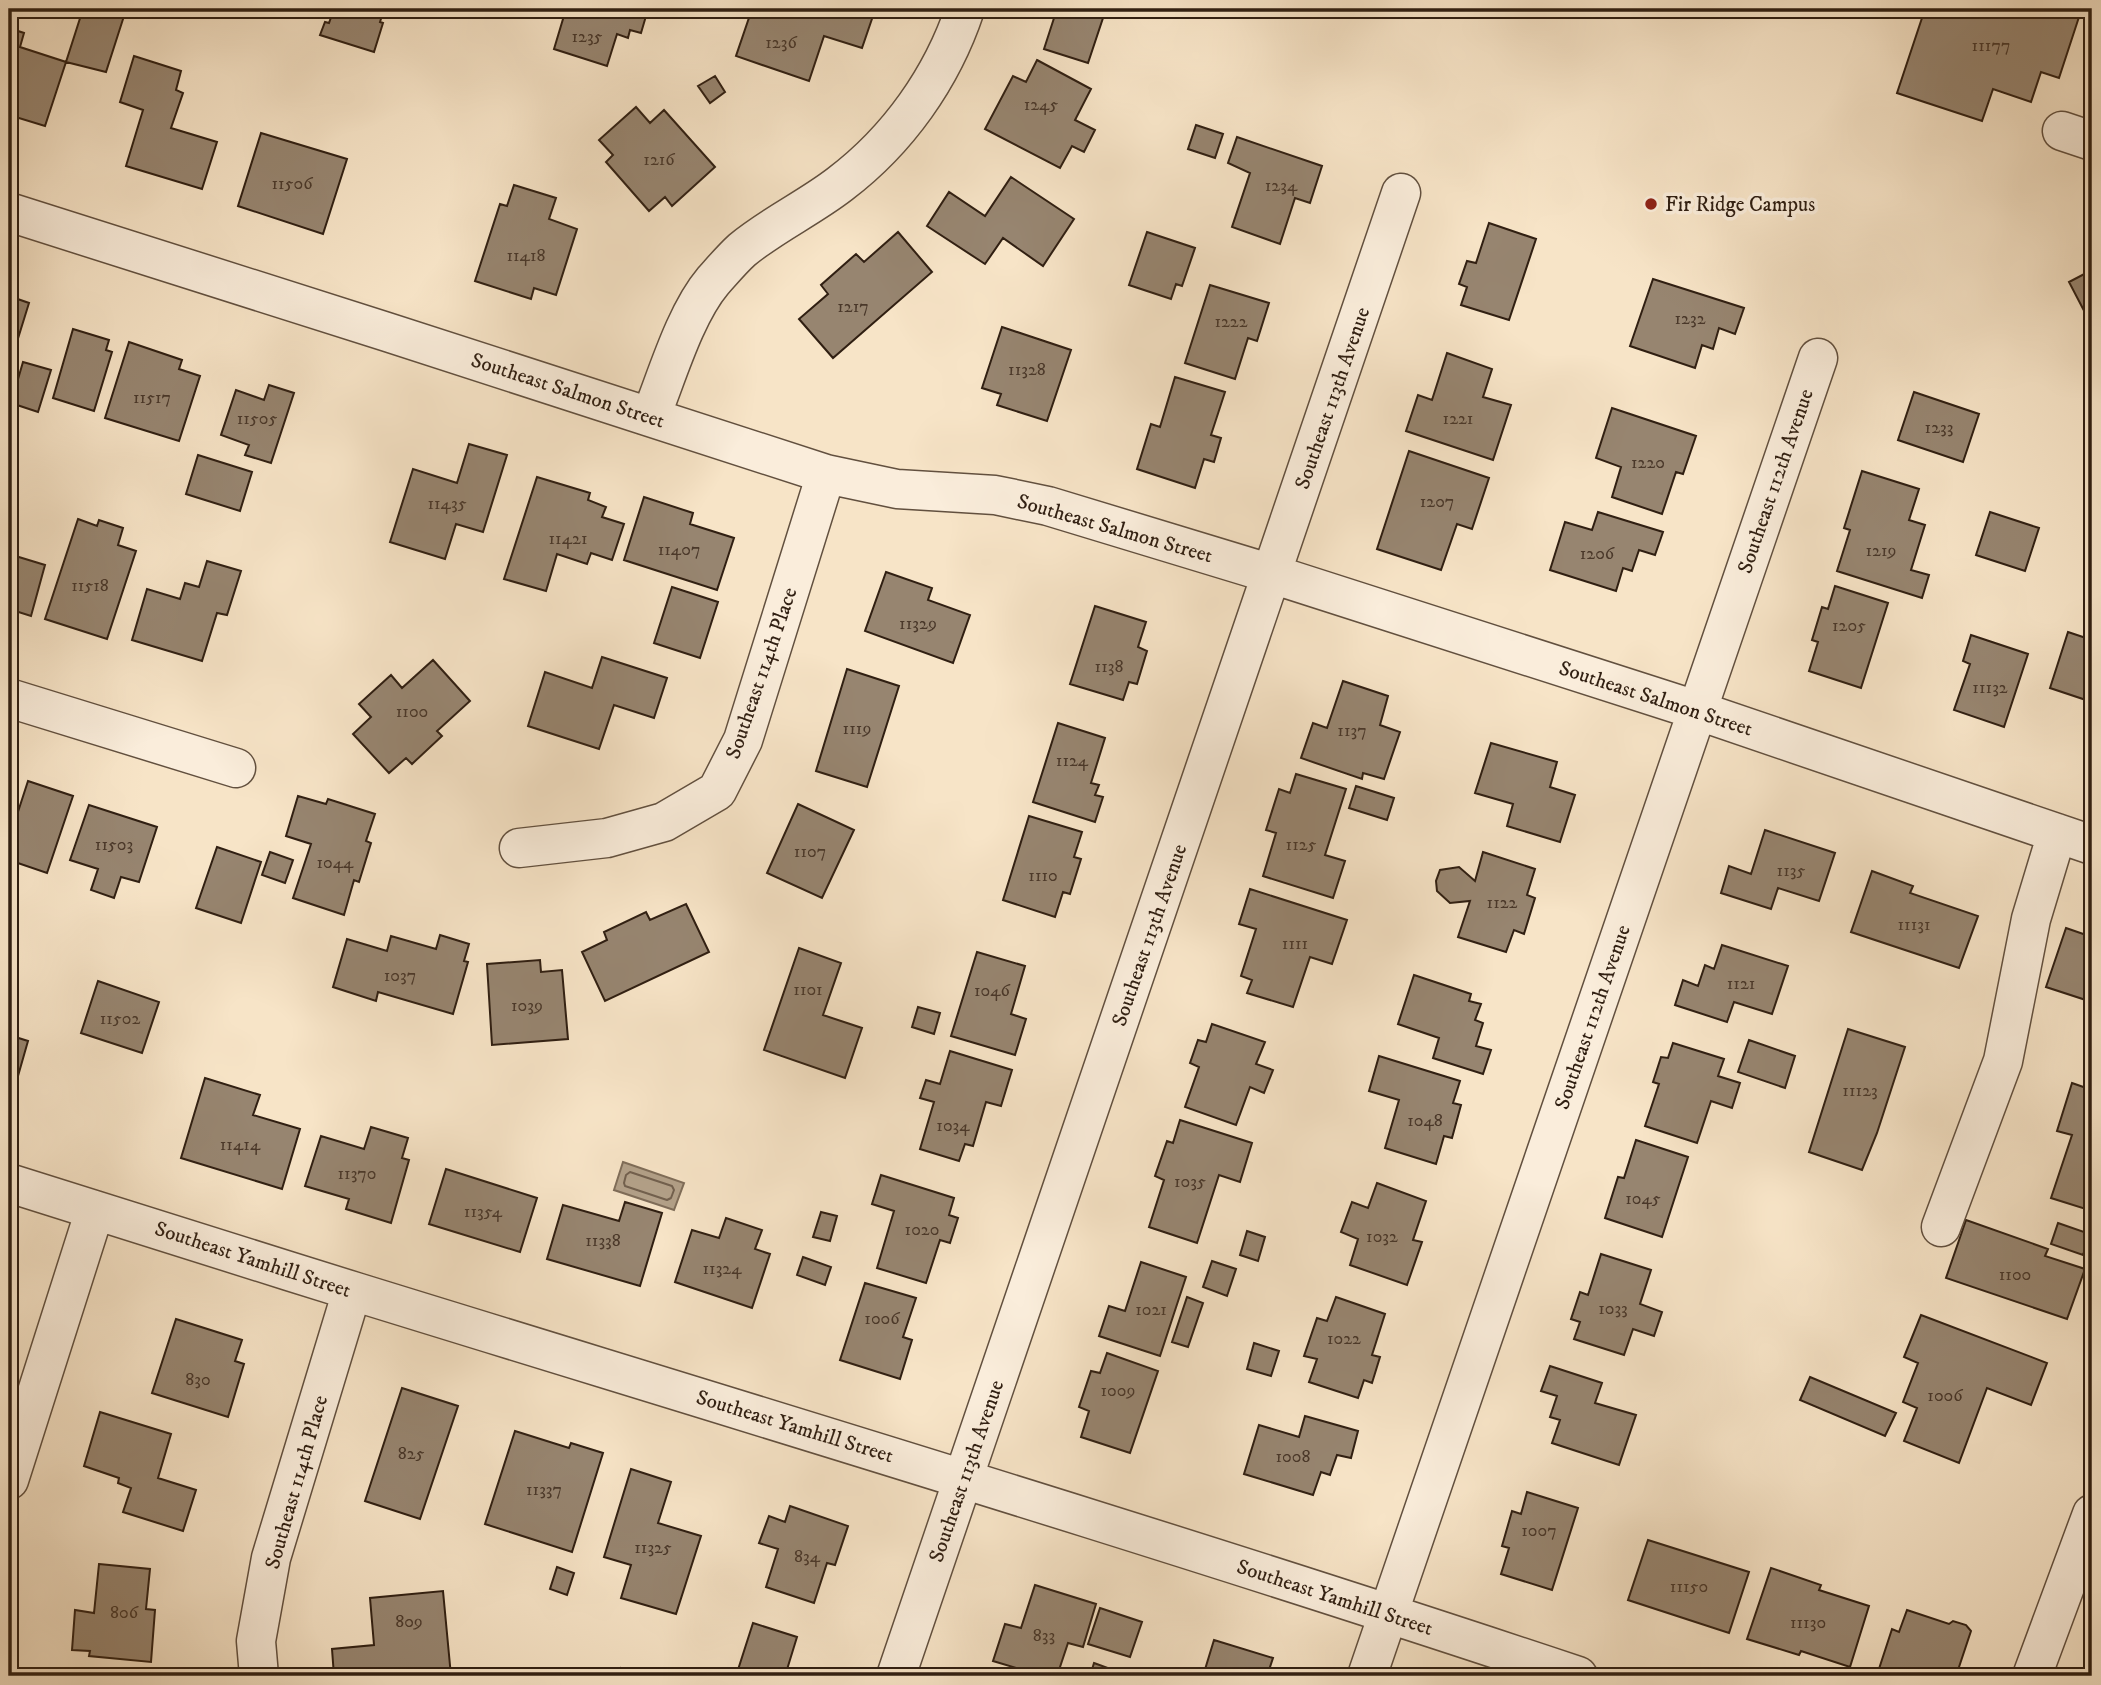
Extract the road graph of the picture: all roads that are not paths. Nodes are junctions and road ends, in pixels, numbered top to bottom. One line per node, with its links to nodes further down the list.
1 (961, 19): 5 (street)
2 (1401, 192): 7 (street, Southeast 113th Avenue)
3 (9, 212): 5 (street, Southeast Salmon Street)
4 (1818, 358): 9 (street, Southeast 112th Avenue)
5 (651, 416): 6 (street, Southeast Salmon Street)
6 (826, 474): 7 (street, Southeast Salmon Street); 13 (street, Southeast 114th Place)
7 (1272, 574): 9 (street, Southeast Salmon Street); 18 (street, Southeast 113th Avenue)
8 (9, 698): 10 (street)
9 (1696, 710): 11 (street, Southeast Salmon Street); 21 (street, Southeast 112th Avenue)
10 (236, 768)
11 (2057, 833): 12 (street, Southeast Salmon Street); 16 (street)
12 (2092, 845)
13 (519, 848)
14 (9, 1183): 15 (street, Southeast Yamhill Street)
15 (95, 1210): 17 (street, Southeast Yamhill Street); 19 (street)
16 (1941, 1227)
17 (352, 1291): 18 (street, Southeast Yamhill Street); 22 (street, Southeast 114th Place)
18 (964, 1478): 21 (street, Southeast Yamhill Street); 23 (street, Southeast 113th Avenue)
19 (9, 1480)
20 (2092, 1514): 26 (street)
21 (1389, 1613): 24 (street, Southeast 112th Avenue); 25 (street, Southeast Yamhill Street)
22 (259, 1676)
23 (896, 1676)
24 (1367, 1676)
25 (1578, 1676)
26 (2032, 1676)

